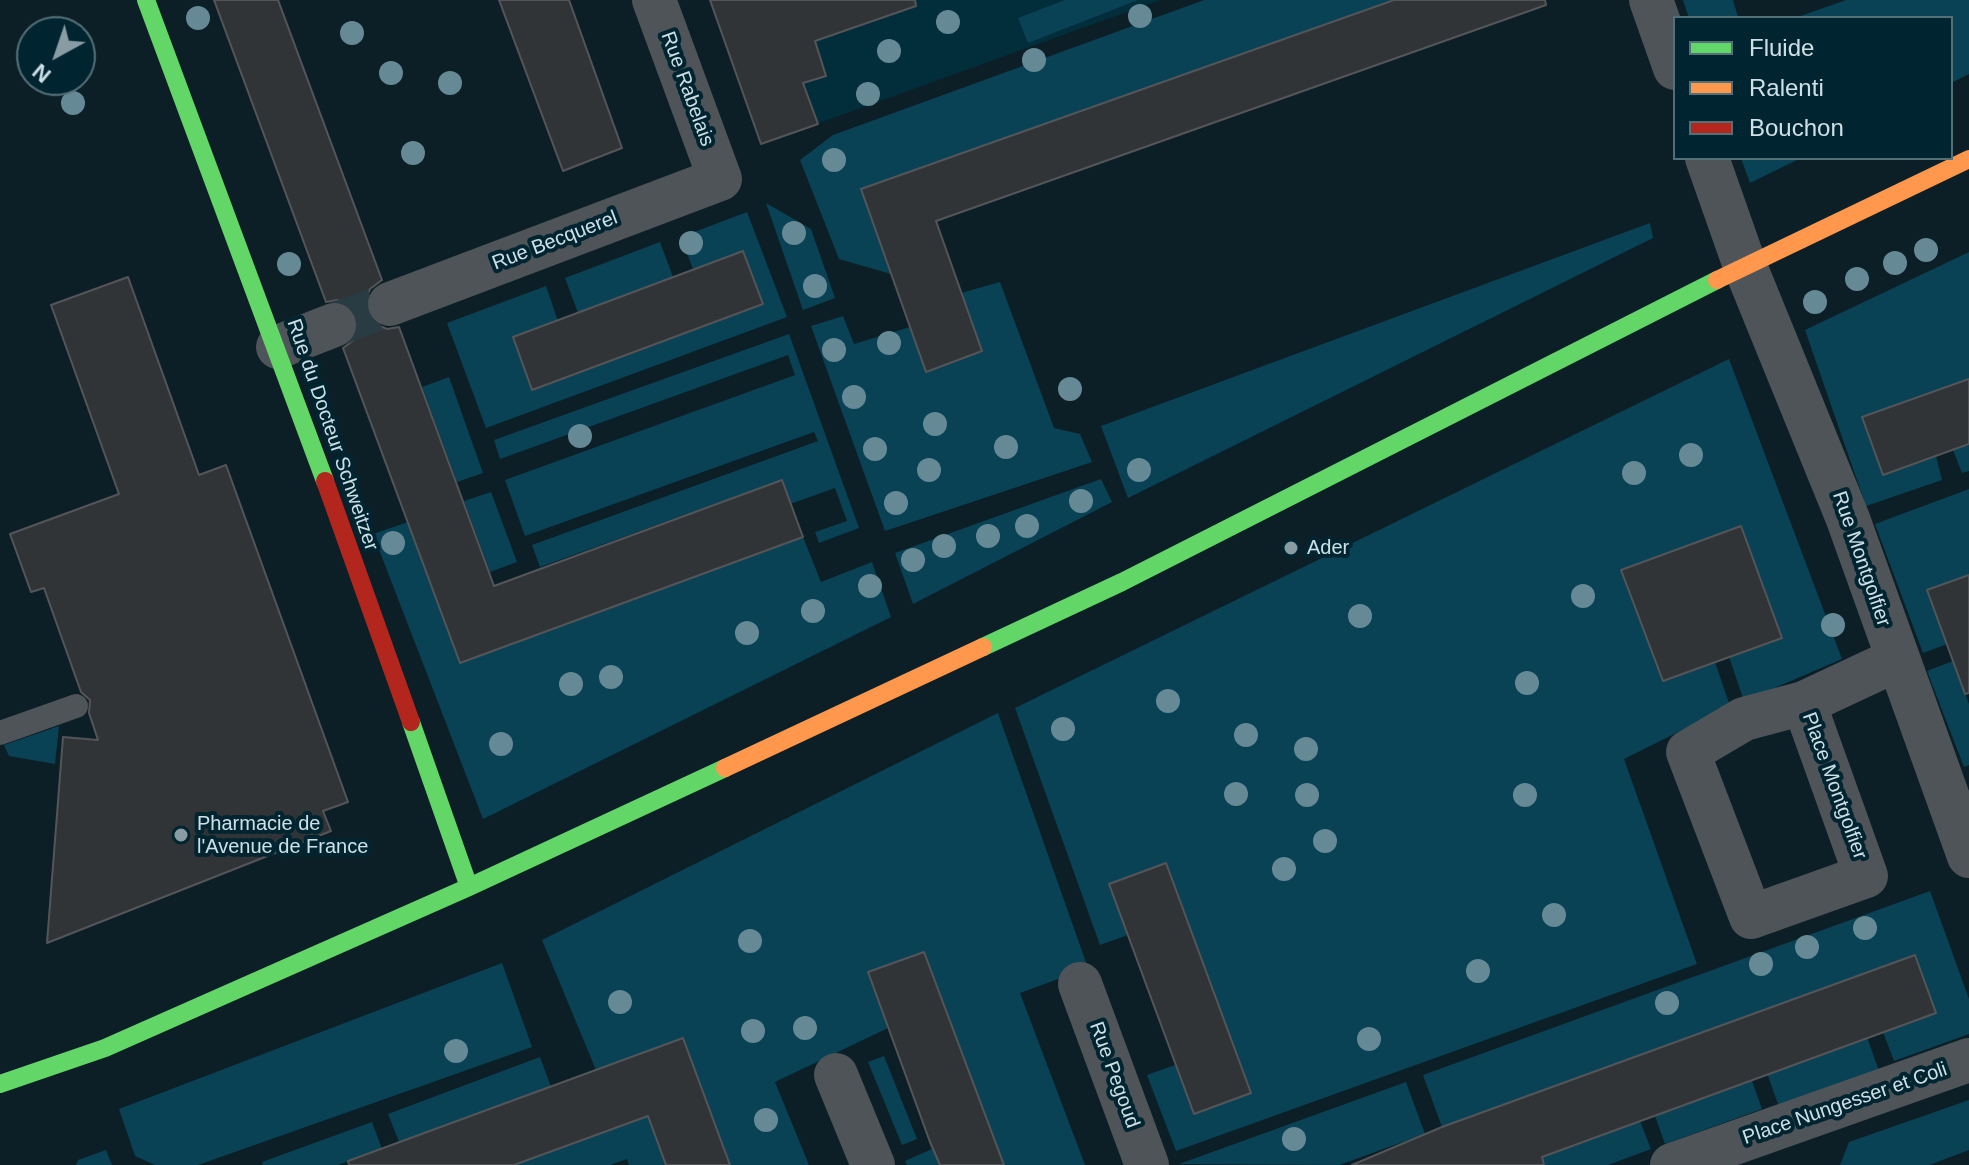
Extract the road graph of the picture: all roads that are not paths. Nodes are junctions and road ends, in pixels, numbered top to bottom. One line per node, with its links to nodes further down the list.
1 (146, 0): 11 (main road, Rue du Docteur Schweitzer)
2 (654, 0): 7 (street, Rue Rabelais)
3 (1651, 0): 4 (street)
4 (1673, 62)
5 (1969, 159): 8 (main road)
6 (1708, 160): 8 (street, Rue Montgolfier)
7 (720, 179): 9 (street, Rue Becquerel)
8 (1745, 266): 12 (street, Rue Montgolfier); 17 (main road)
9 (390, 304)
10 (334, 325): 11 (street)
11 (278, 347): 17 (main road, Rue du Docteur Schweitzer)
12 (1896, 660): 13 (street, Place Montgolfier); 16 (street, Rue Montgolfier)
13 (1804, 703): 13 (street, Place Montgolfier)
14 (76, 706): 15 (lane)
15 (0, 733)
16 (1969, 856)
17 (469, 887): 21 (main road)
18 (1080, 984): 24 (street, Rue Pegoud)
19 (1969, 1060): 22 (street, Place Nungesser et Coli)
20 (836, 1075): 23 (street)
21 (0, 1084)
22 (1723, 1156): 25 (street, Place Nungesser et Coli)
23 (873, 1165)
24 (1147, 1165)
25 (1672, 1165)

